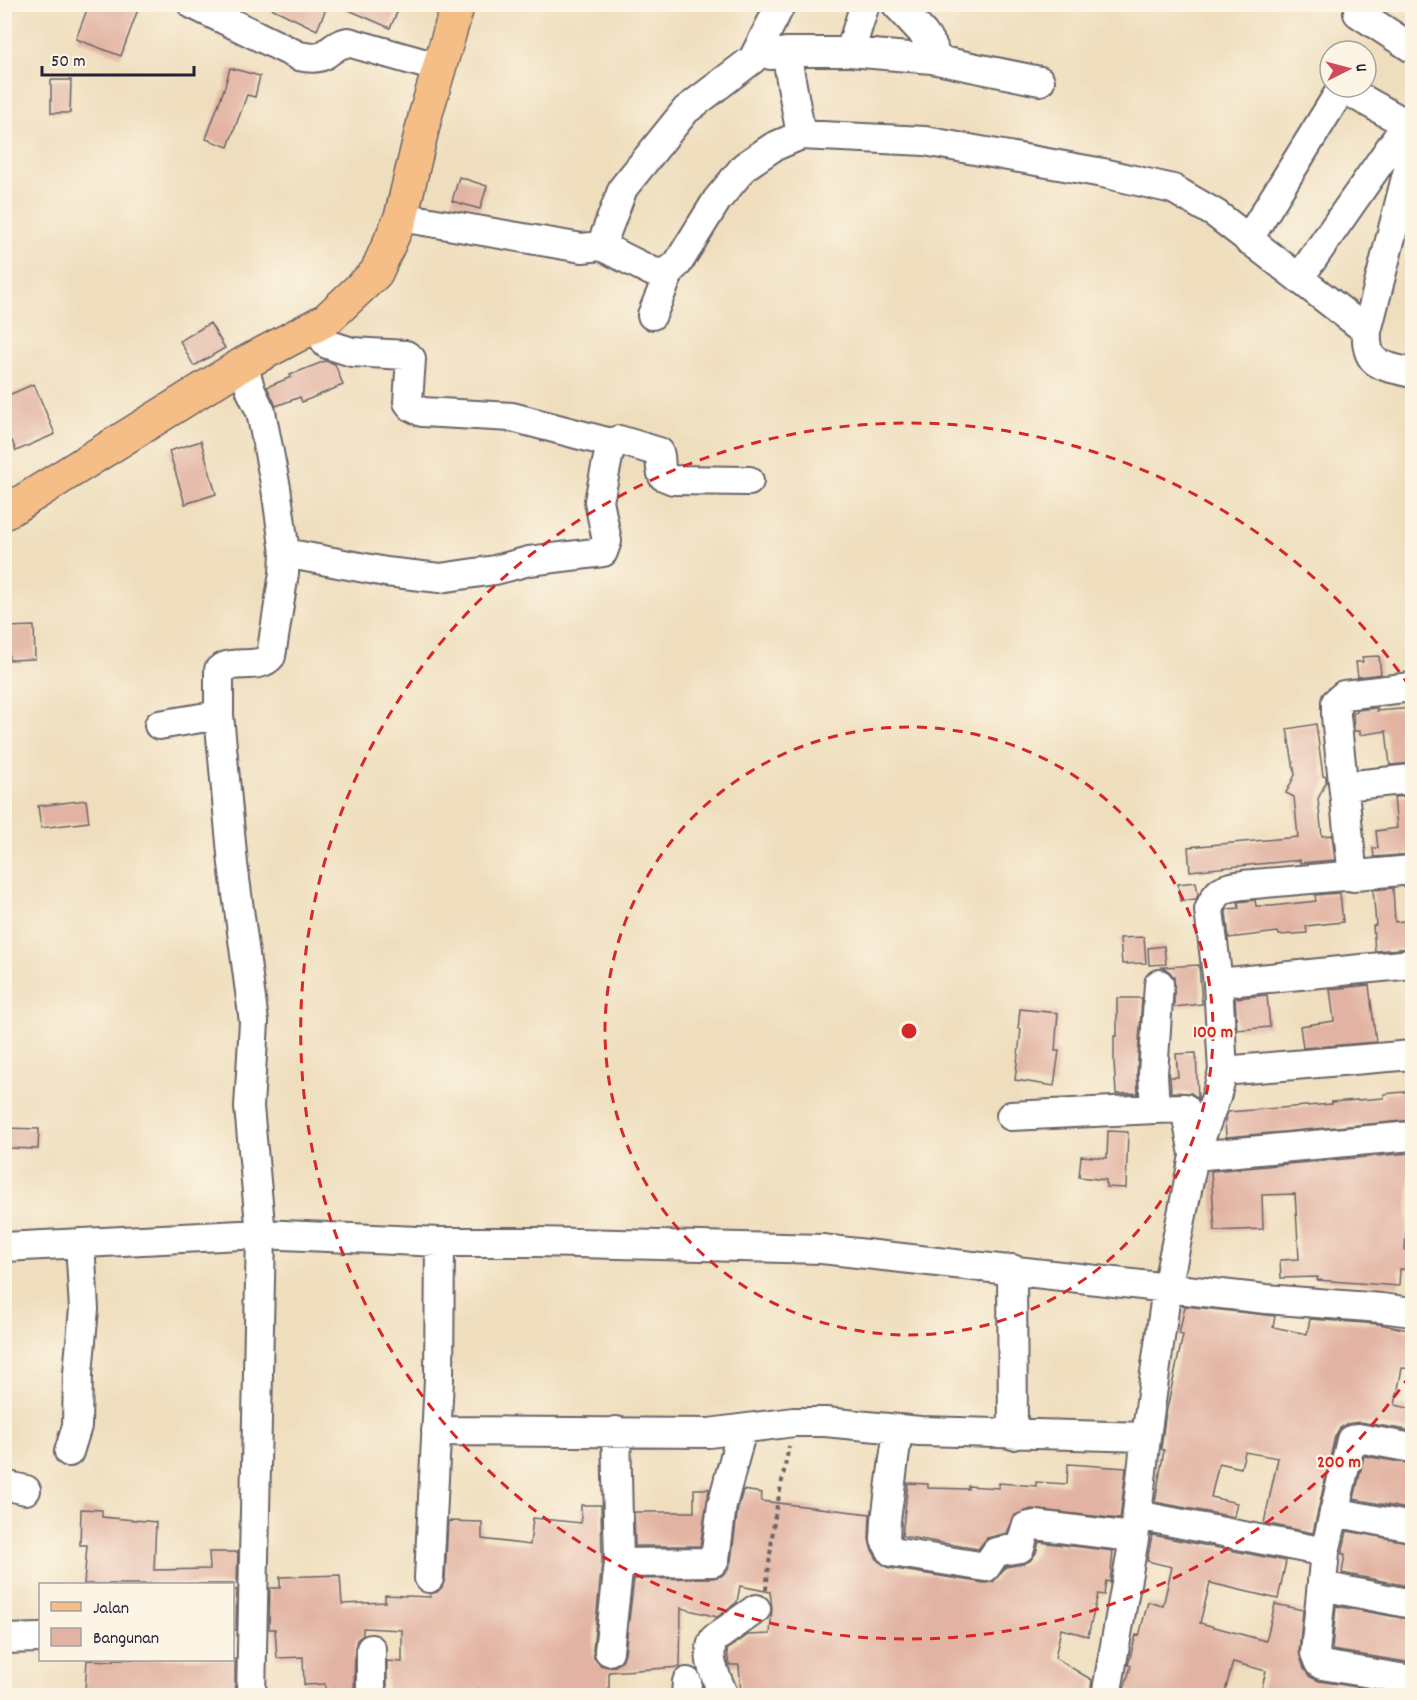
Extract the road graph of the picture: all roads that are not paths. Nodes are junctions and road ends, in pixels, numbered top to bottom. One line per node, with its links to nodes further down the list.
1 (192, 4): 12 (street)
2 (458, 4): 12 (main road)
3 (781, 4): 10 (street)
4 (865, 4): 9 (street)
5 (896, 4): 11 (street)
6 (1358, 14): 7 (street)
7 (1413, 48)
8 (786, 52): 9 (street); 10 (street); 17 (street)
9 (850, 52): 11 (street)
10 (753, 59): 21 (street)
11 (932, 59): 13 (street)
12 (440, 68): 19 (main road)
13 (1040, 81)
14 (1324, 99): 20 (street)
15 (1362, 99): 16 (street)
16 (1409, 126): 23 (street)
17 (801, 135): 20 (street); 22 (street)
18 (1413, 154): 26 (street)
19 (401, 217): 21 (street); 25 (main road)
20 (1248, 240): 23 (street)
21 (601, 246): 22 (street)
22 (670, 271): 24 (street)
23 (1300, 277): 26 (street)
24 (652, 315)
25 (315, 326): 27 (main road); 29 (street)
26 (1367, 331): 28 (street)
27 (243, 364): 31 (main road); 32 (street)
28 (1413, 373)
29 (611, 443): 30 (street); 32 (street)
30 (749, 481)
31 (4, 513)
32 (285, 554): 34 (street)
33 (1413, 687): 37 (street)
34 (219, 715): 35 (street); 49 (street)
35 (159, 725)
36 (1413, 779): 37 (street)
37 (1344, 786): 39 (street)
38 (1413, 870): 39 (street)
39 (1353, 877): 41 (street)
40 (1413, 964): 41 (street)
41 (1218, 983): 44 (street)
42 (1159, 984): 45 (street)
43 (1413, 1055): 44 (street)
44 (1223, 1071): 48 (street)
45 (1155, 1108): 46 (street); 48 (street)
46 (1011, 1116)
47 (1413, 1136): 48 (street)
48 (1194, 1156): 54 (street)
49 (261, 1234): 50 (street); 51 (street); 73 (street)
50 (440, 1242): 53 (street); 58 (street)
51 (80, 1243): 52 (street); 63 (street)
52 (4, 1247)
53 (1012, 1269): 54 (street); 60 (street)
54 (1167, 1288): 55 (street); 61 (street)
55 (1413, 1312)
56 (898, 1429): 57 (street); 60 (street); 65 (street)
57 (742, 1430): 59 (street); 68 (street)
58 (436, 1431): 59 (street); 69 (street)
59 (616, 1431): 68 (street)
60 (1013, 1435): 61 (street)
61 (1146, 1437): 65 (street)
62 (1413, 1448): 64 (street)
63 (69, 1452)
64 (1334, 1512): 66 (street); 67 (street)
65 (1136, 1527): 67 (street); 82 (street)
66 (1413, 1527)
67 (1325, 1552): 70 (street)
68 (619, 1563): 77 (street)
69 (429, 1578)
70 (1322, 1586): 71 (street); 78 (street)
71 (1413, 1604)
72 (756, 1609): 81 (street)
73 (242, 1635): 79 (street)
74 (39, 1638): 75 (street)
75 (4, 1639)
76 (371, 1649): 80 (street)
77 (609, 1651)
78 (1413, 1680)
79 (251, 1695)
80 (371, 1695)
81 (724, 1695)
82 (1106, 1695)

